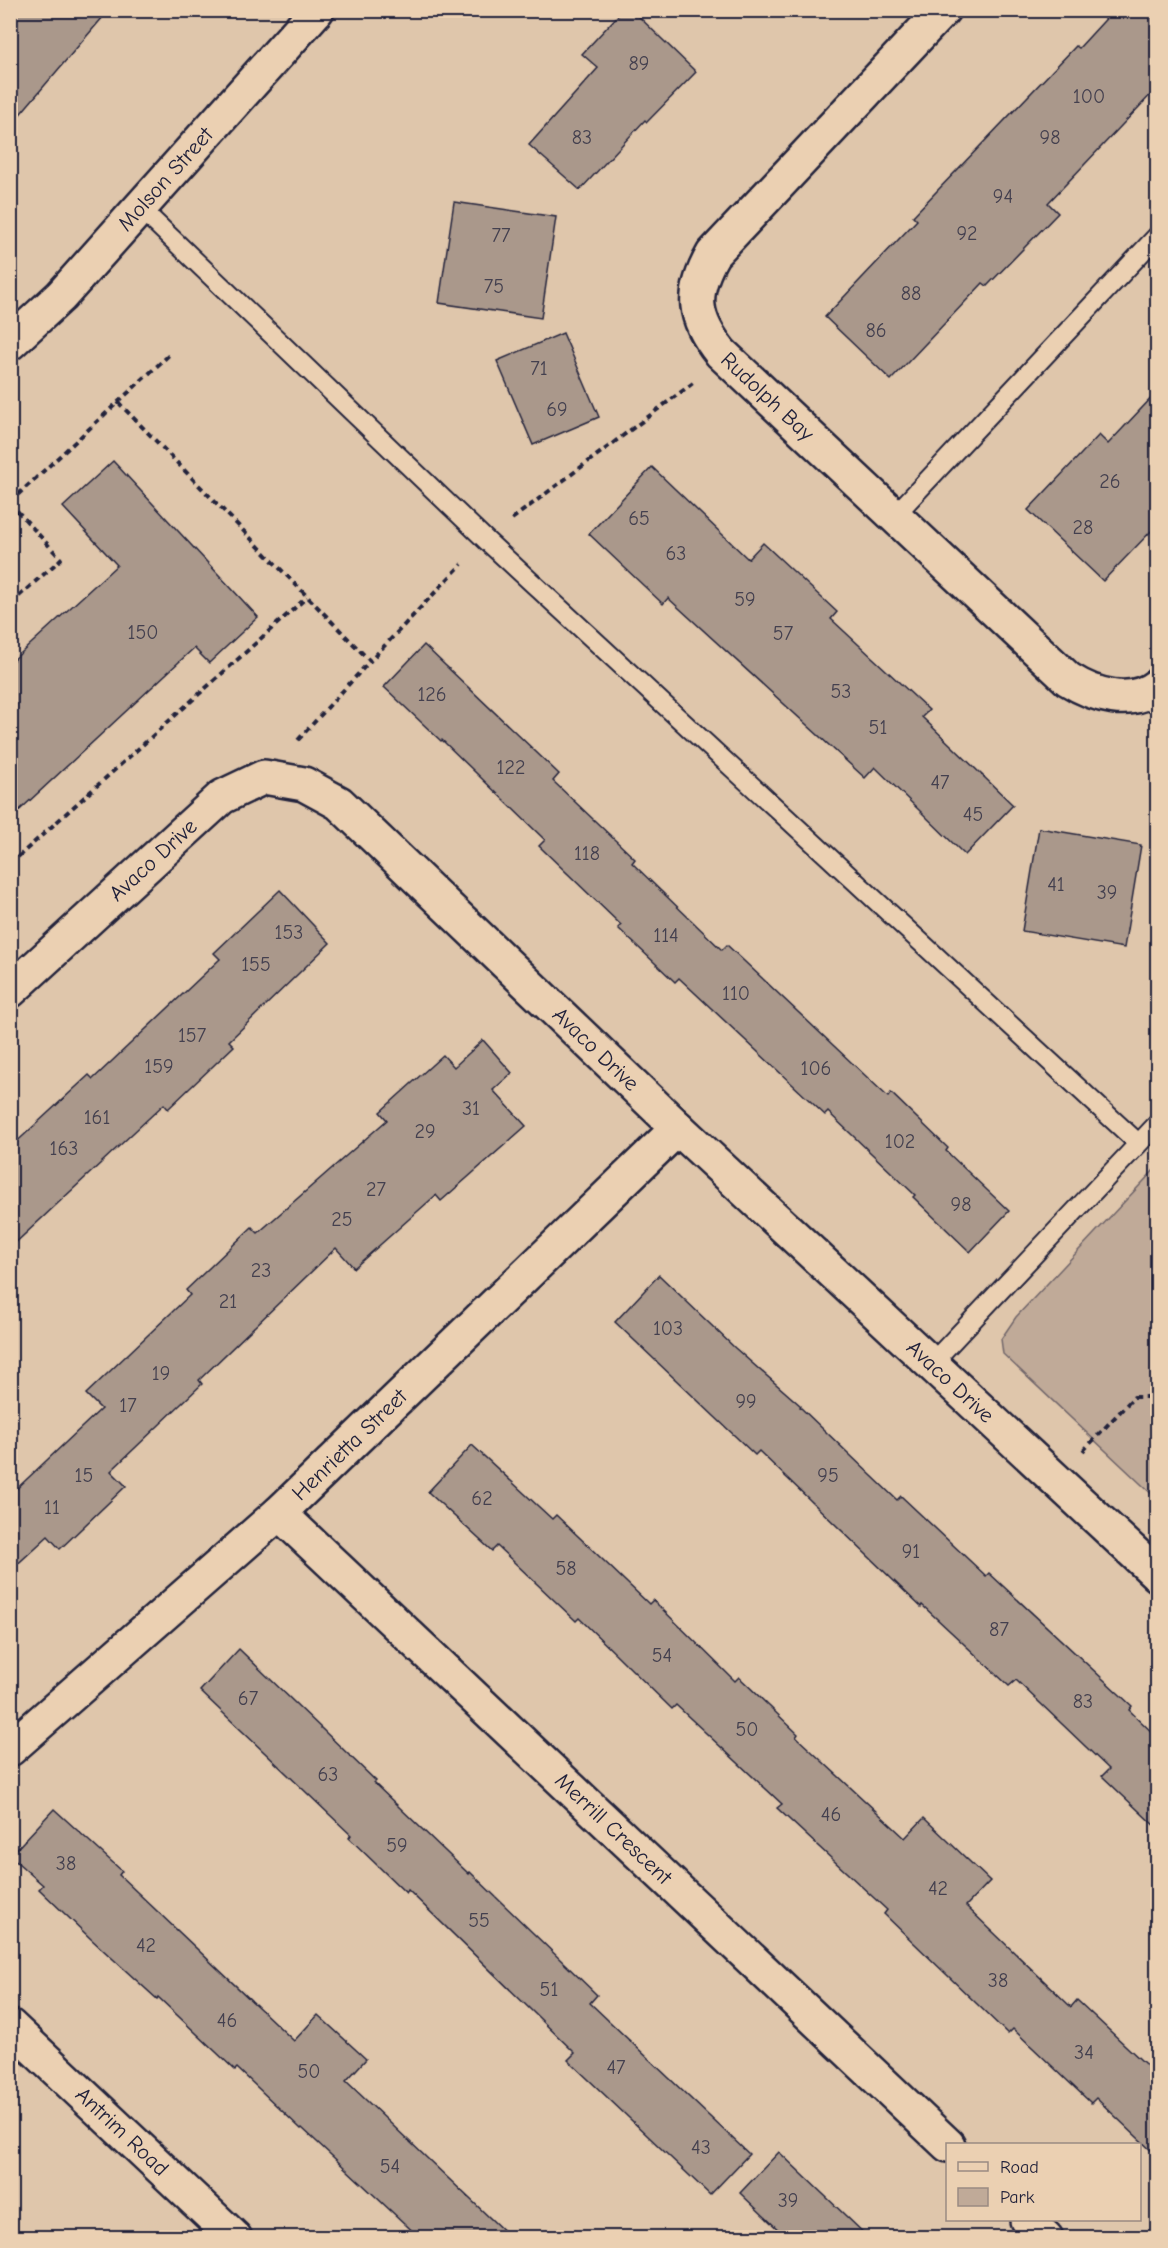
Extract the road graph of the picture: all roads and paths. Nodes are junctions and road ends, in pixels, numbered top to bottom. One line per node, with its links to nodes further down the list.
1 (317, 10): 3 (street, Molson Street)
2 (943, 10): 7 (street, Rudolph Bay)
3 (140, 208): 5 (street, Molson Street); 22 (lane)
4 (1158, 235): 10 (lane)
5 (10, 343)
6 (170, 355): 8 (path)
7 (727, 358): 10 (street, Rudolph Bay); 11 (path)
8 (118, 402): 9 (path); 13 (path)
9 (10, 503): 14 (path)
10 (894, 515): 16 (street, Rudolph Bay)
11 (511, 520)
12 (465, 561): 15 (path)
13 (307, 597): 15 (path); 18 (path)
14 (10, 604)
15 (370, 661): 17 (path)
16 (1158, 685)
17 (264, 777): 19 (street, Avaco Drive); 21 (street, Avaco Drive)
18 (10, 864)
19 (10, 991)
20 (1158, 1123): 22 (lane)
21 (678, 1128): 23 (street, Avaco Drive); 26 (street, Henrietta Street)
22 (1138, 1143): 23 (lane)
23 (931, 1364): 25 (street, Avaco Drive)
24 (1158, 1396): 25 (path)
25 (1055, 1479): 27 (street, Avaco Drive)
26 (279, 1513): 28 (street, Henrietta Street); 30 (street, Merrill Crescent)
27 (1158, 1575)
28 (10, 1749)
29 (10, 2026): 32 (street, Antrim Road)
30 (946, 2143)
31 (1028, 2221): 33 (street)
32 (235, 2238)
33 (1046, 2238)

